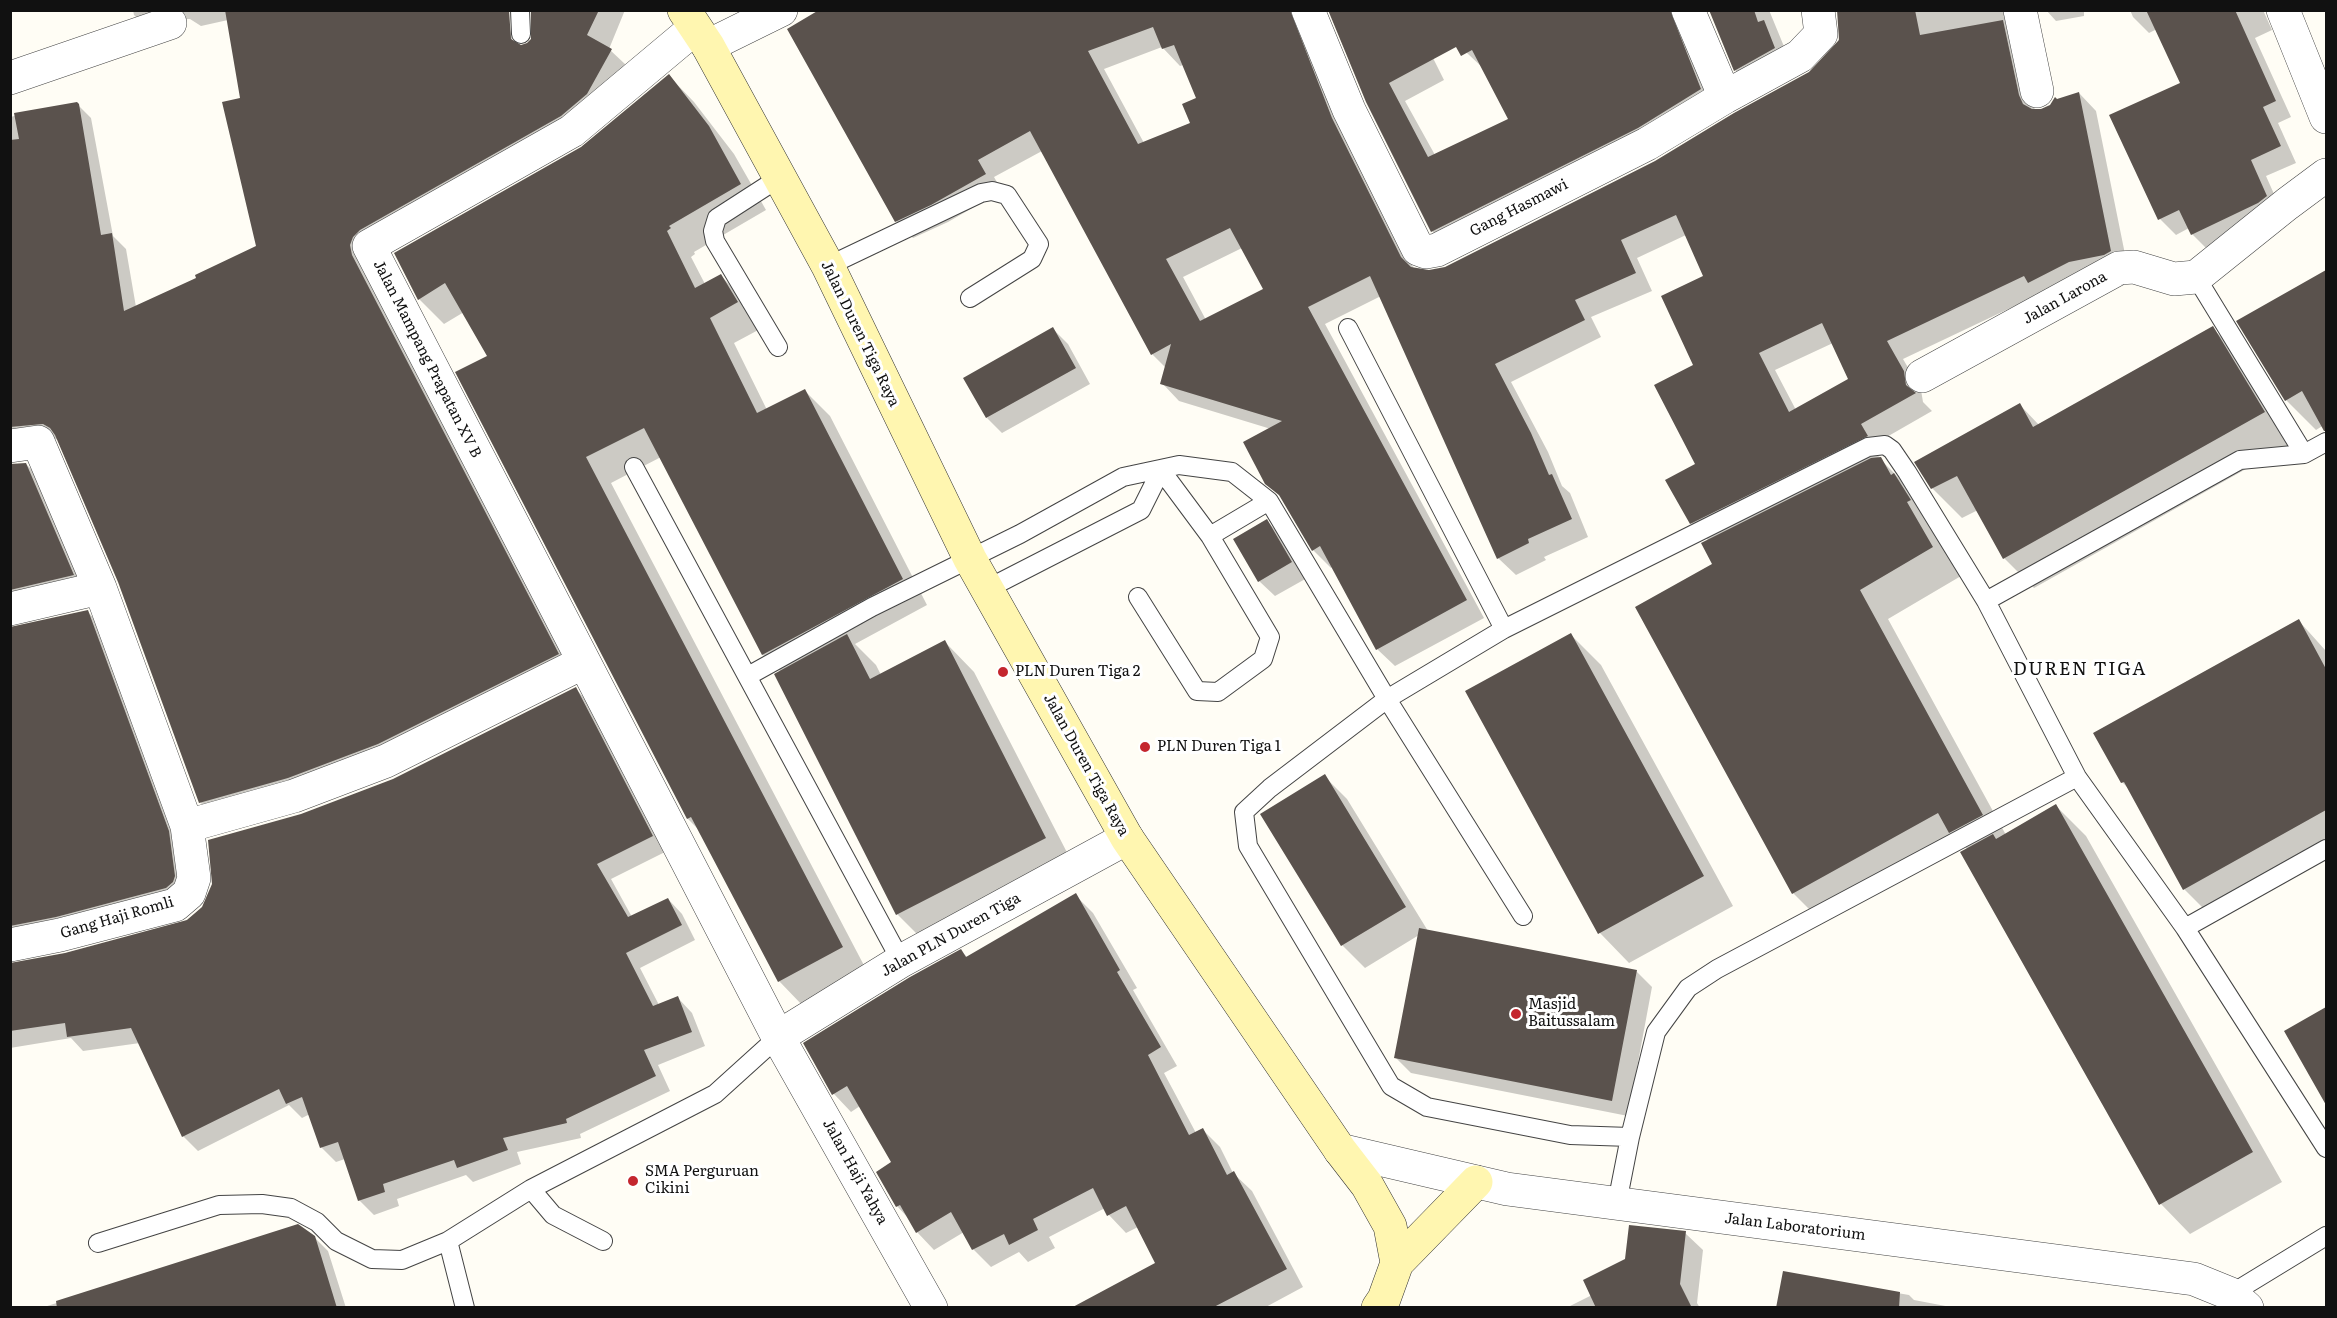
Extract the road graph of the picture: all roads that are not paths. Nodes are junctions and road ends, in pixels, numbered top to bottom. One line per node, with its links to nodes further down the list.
1 (520, 10): 10 (lane)
2 (781, 10): 9 (street)
3 (1308, 10): 13 (street, Gang Hasmawi)
4 (1688, 10): 13 (street)
5 (1818, 10): 13 (street, Gang Hasmawi)
6 (2020, 10): 12 (street)
7 (2283, 10): 14 (street)
8 (170, 23): 11 (street)
9 (696, 28): 16 (main road, Jalan Duren Tiga Raya); 37 (street, Jalan Mampang Prapatan XV B)
10 (520, 34)
11 (10, 78)
12 (2037, 91)
13 (1725, 96)
14 (2326, 117)
15 (2326, 175): 18 (street)
16 (779, 178): 17 (main road, Jalan Duren Tiga Raya); 21 (lane)
17 (828, 266): 19 (lane); 30 (main road, Jalan Duren Tiga Raya)
18 (2196, 278): 22 (street, Jalan Larona); 25 (lane)
19 (970, 298)
20 (1348, 328): 36 (lane)
21 (778, 347)
22 (1922, 376)
23 (2326, 442): 25 (lane)
24 (24, 444): 31 (street, Gang Haji Romli)
25 (2304, 454): 34 (lane)
26 (634, 467): 38 (lane)
27 (1161, 470): 28 (lane); 29 (lane); 30 (lane); 32 (lane)
28 (1269, 501): 29 (lane); 39 (lane)
29 (1210, 536): 33 (lane)
30 (970, 559): 32 (main road, Jalan Duren Tiga Raya); 38 (lane)
31 (100, 588): 35 (street); 41 (street, Gang Haji Romli)
32 (987, 589): 42 (main road, Jalan Duren Tiga Raya)
33 (1138, 597)
34 (1986, 601): 36 (lane); 40 (lane)
35 (10, 609)
36 (1504, 629): 39 (lane)
37 (584, 662): 41 (street); 48 (street, Jalan Haji Yahya)
38 (748, 676): 47 (lane)
39 (1387, 699): 44 (lane); 49 (lane)
40 (2077, 777): 45 (lane); 49 (lane)
41 (187, 826): 46 (street, Gang Haji Romli)
42 (1127, 838): 47 (street, Jalan PLN Duren Tiga); 51 (main road, Jalan Duren Tiga Raya)
43 (2326, 849): 45 (lane)
44 (1523, 916)
45 (2185, 928): 50 (lane)
46 (10, 945)
47 (901, 961): 48 (street, Jalan PLN Duren Tiga)
48 (778, 1037): 53 (lane); 63 (street, Jalan Haji Yahya)
49 (1630, 1137): 54 (lane)
50 (2326, 1148)
51 (1340, 1150): 52 (street, Jalan Laboratorium); 59 (main road, Jalan Duren Tiga Raya)
52 (1476, 1182): 54 (street, Jalan Laboratorium); 59 (main road)
53 (531, 1189): 56 (lane); 57 (lane)
54 (1617, 1203): 60 (street, Jalan Laboratorium)
55 (2326, 1236): 60 (lane)
56 (448, 1241): 58 (lane); 62 (lane)
57 (603, 1241)
58 (98, 1243)
59 (1397, 1263): 61 (main road)
60 (2239, 1301)
61 (1385, 1305)
62 (465, 1308)
63 (931, 1308)

